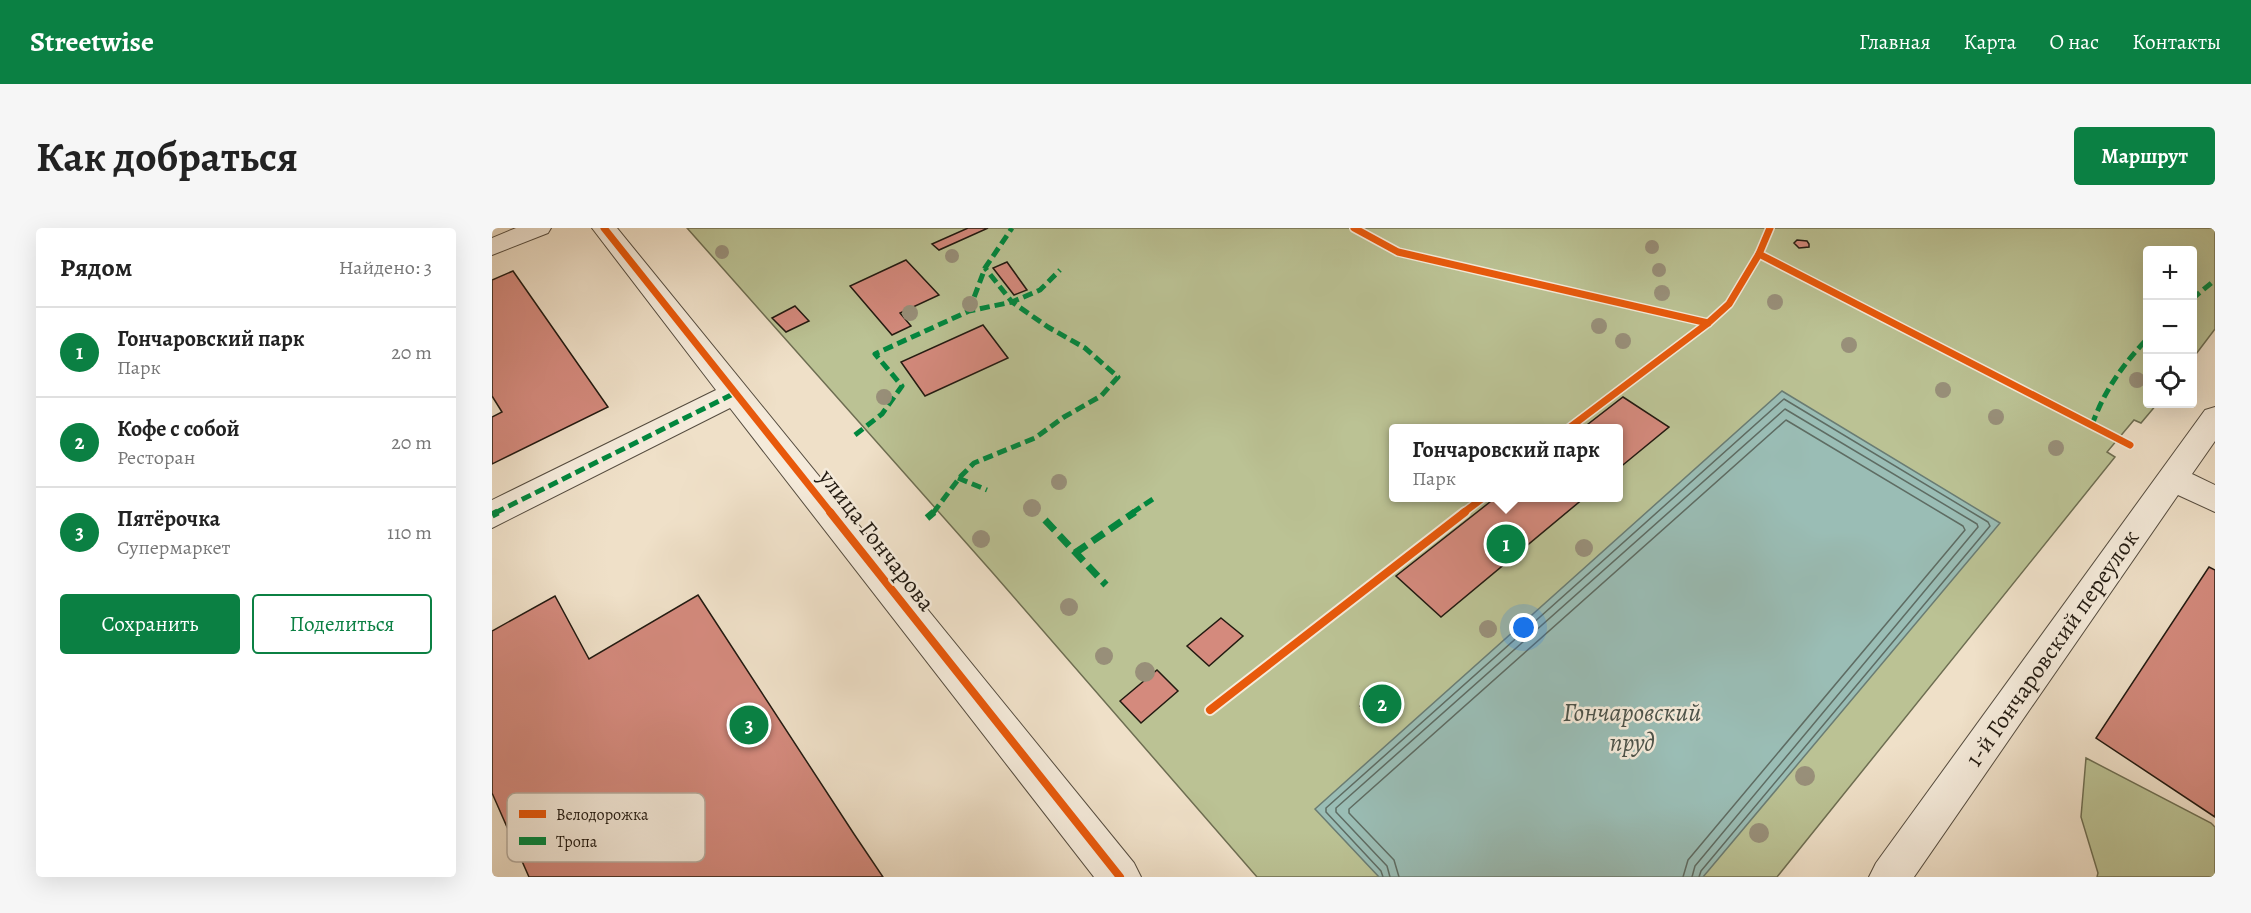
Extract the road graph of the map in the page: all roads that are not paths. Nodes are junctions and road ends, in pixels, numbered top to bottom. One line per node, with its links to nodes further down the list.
1 (538, 228): 3 (street)
2 (604, 228): 4 (street, улица Гончарова)
3 (492, 247)
4 (735, 393): 8 (street); 9 (street, улица Гончарова)
5 (2215, 418): 6 (street, 1-й Гончаровский переулок)
6 (2173, 478): 7 (street); 10 (street, 1-й Гончаровский переулок)
7 (2215, 500)
8 (492, 515)
9 (1120, 877)
10 (1890, 877)

